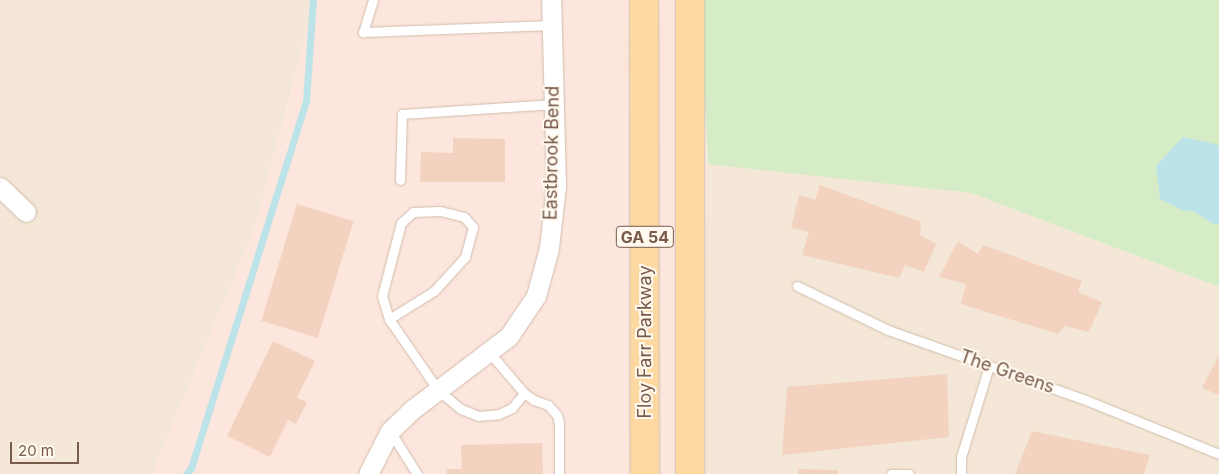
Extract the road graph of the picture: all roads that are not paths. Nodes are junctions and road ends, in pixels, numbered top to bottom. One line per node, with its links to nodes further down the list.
1 (373, 0): 5 (lane)
2 (551, 0): 5 (street, Eastbrook Bend)
3 (644, 0): 21 (main road, Floy Farr Parkway / GA 54)
4 (690, 0): 22 (main road, GA 54)
5 (552, 25): 6 (street, Eastbrook Bend)
6 (554, 104): 7 (lane); 12 (street, Eastbrook Bend)
7 (400, 180)
8 (0, 187): 9 (street)
9 (26, 212)
10 (797, 286): 13 (lane, The Greens)
11 (389, 319): 11 (lane); 14 (lane)
12 (489, 352): 14 (street, Eastbrook Bend); 15 (lane)
13 (989, 366): 17 (lane, The Greens); 25 (lane)
14 (438, 390): 15 (lane); 16 (street, Eastbrook Bend)
15 (524, 393): 20 (lane)
16 (390, 431): 18 (street, Eastbrook Bend); 19 (lane)
17 (1219, 454)
18 (368, 474)
19 (417, 474)
20 (559, 474)
21 (645, 474)
22 (690, 474)
23 (891, 474): 24 (lane)
24 (909, 474)
25 (961, 474)

